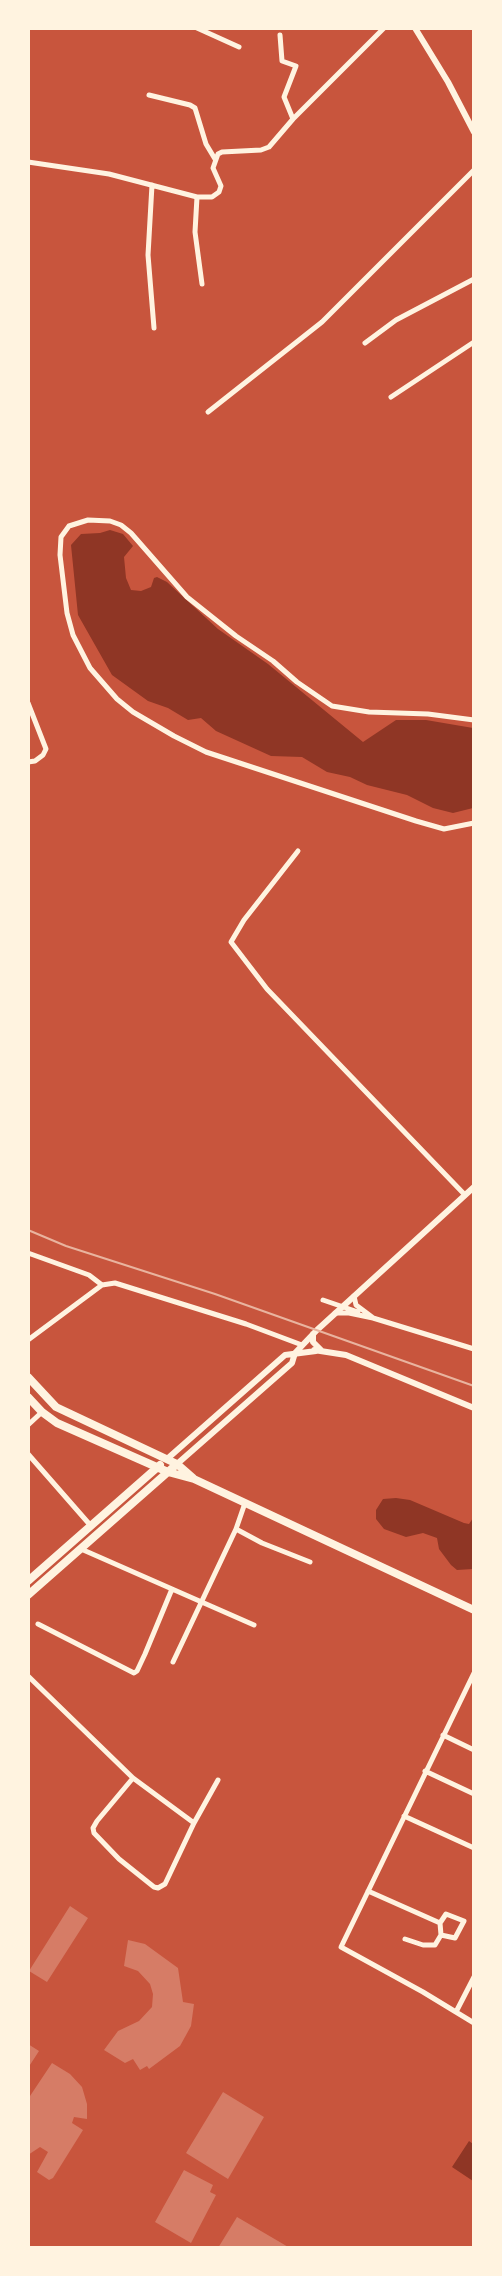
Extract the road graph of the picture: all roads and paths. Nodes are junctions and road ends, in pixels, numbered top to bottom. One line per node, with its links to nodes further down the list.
1 (197, 28): 5 (street)
2 (384, 28): 7 (street)
3 (415, 28): 8 (street)
4 (280, 35): 7 (street)
5 (239, 47)
6 (149, 95): 9 (street)
7 (293, 118): 9 (street)
8 (474, 132)
9 (215, 159): 13 (street)
10 (28, 162): 12 (street)
11 (474, 170): 20 (street)
12 (152, 185): 13 (street); 16 (street)
13 (197, 197): 15 (street)
14 (474, 279): 17 (street)
15 (202, 284)
16 (154, 328)
17 (365, 342)
18 (474, 342): 19 (street)
19 (391, 397)
20 (208, 412)
21 (28, 703): 23 (street)
22 (474, 720): 24 (street)
23 (28, 762)
24 (474, 823)
25 (298, 851): 27 (street)
26 (474, 1187): 27 (street)
27 (465, 1195): 30 (street)
28 (28, 1253): 29 (street)
29 (102, 1285): 36 (street); 37 (street)
30 (354, 1296): 32 (street); 34 (street)
31 (323, 1300): 32 (street)
32 (343, 1305): 33 (street); 34 (street)
33 (335, 1313): 34 (street); 35 (street)
34 (374, 1318): 38 (street)
35 (313, 1334): 37 (street); 39 (street)
36 (28, 1340)
37 (302, 1346): 39 (street); 40 (street)
38 (474, 1349)
39 (319, 1351): 40 (street); 43 (street)
40 (295, 1353): 47 (street); 48 (street)
41 (28, 1377): 47 (main road)
42 (28, 1397): 44 (main road)
43 (474, 1408)
44 (42, 1412): 45 (street); 49 (main road)
45 (28, 1425)
46 (28, 1454): 53 (street)
47 (167, 1459): 48 (main road); 49 (main road)
48 (177, 1464): 50 (main road); 51 (main road)
49 (158, 1467): 50 (main road); 53 (main road)
50 (168, 1472): 51 (main road); 56 (main road)
51 (194, 1479): 52 (main road)
52 (245, 1503): 54 (street); 62 (main road)
53 (91, 1526): 55 (main road)
54 (236, 1529): 57 (street); 61 (street)
55 (74, 1541): 56 (main road); 58 (main road)
56 (81, 1549): 59 (street); 60 (main road)
57 (310, 1562)
58 (28, 1581)
59 (172, 1589): 61 (street); 63 (street)
60 (28, 1595)
61 (201, 1601): 64 (street); 65 (street)
62 (474, 1610)
63 (38, 1624)
64 (254, 1624)
65 (173, 1662)
66 (474, 1673): 68 (street)
67 (28, 1676): 71 (street)
68 (443, 1735): 69 (street); 70 (street)
69 (474, 1750)
70 (425, 1771): 73 (street); 74 (street)
71 (133, 1778): 75 (street); 75 (street)
72 (218, 1780): 75 (street)
73 (474, 1794)
74 (404, 1816): 76 (street); 77 (street)
75 (194, 1823)
76 (474, 1848)
77 (368, 1891): 78 (street); 82 (street)
78 (440, 1923): 79 (street); 79 (street)
79 (441, 1935): 80 (street)
80 (405, 1939)
81 (474, 1977): 82 (street)
82 (456, 2012): 83 (street)
83 (474, 2023)

